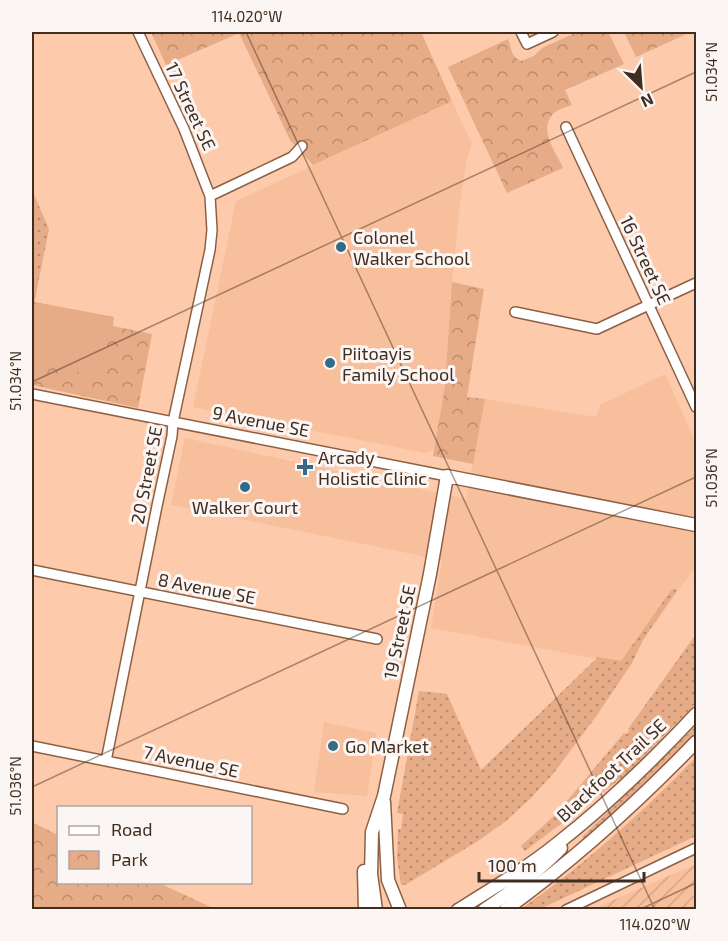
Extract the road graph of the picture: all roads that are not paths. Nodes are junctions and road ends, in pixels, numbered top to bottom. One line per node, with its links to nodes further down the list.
1 (138, 32): 6 (street, 17 Street SE)
2 (521, 32): 3 (street)
3 (553, 32)
4 (566, 127): 8 (street, 16 Street SE)
5 (302, 146): 6 (street)
6 (210, 196): 12 (street, 20 Street SE)
7 (696, 283): 8 (street)
8 (649, 306): 9 (street); 11 (street, 16 Street SE)
9 (515, 312)
10 (32, 394): 12 (street, 9 Avenue SE)
11 (696, 407)
12 (173, 422): 13 (street, 9 Avenue SE); 16 (street, 20 Street SE)
13 (447, 476): 14 (main road, 9 Avenue SE); 22 (main road, 19 Street SE)
14 (696, 525)
15 (32, 570): 16 (street, 8 Avenue SE)
16 (140, 591): 17 (street, 8 Avenue SE); 21 (street, 20 Street SE)
17 (377, 639)
18 (696, 714): 24 (main road, Blackfoot Trail SE)
19 (696, 742): 32 (main road)
20 (32, 746): 21 (street, 7 Avenue SE)
21 (106, 761): 23 (street, 7 Avenue SE)
22 (384, 796): 25 (main road, 19 Street SE); 29 (main road, 19 Street SE)
23 (343, 809)
24 (600, 809): 30 (main road, Blackfoot Trail SE); 31 (main road)
25 (372, 832): 27 (main road); 28 (main road, 19 Street SE)
26 (696, 848): 33 (street)
27 (365, 909)
28 (376, 909)
29 (400, 909)
30 (458, 909)
31 (484, 909)
32 (505, 909)
33 (566, 909)

